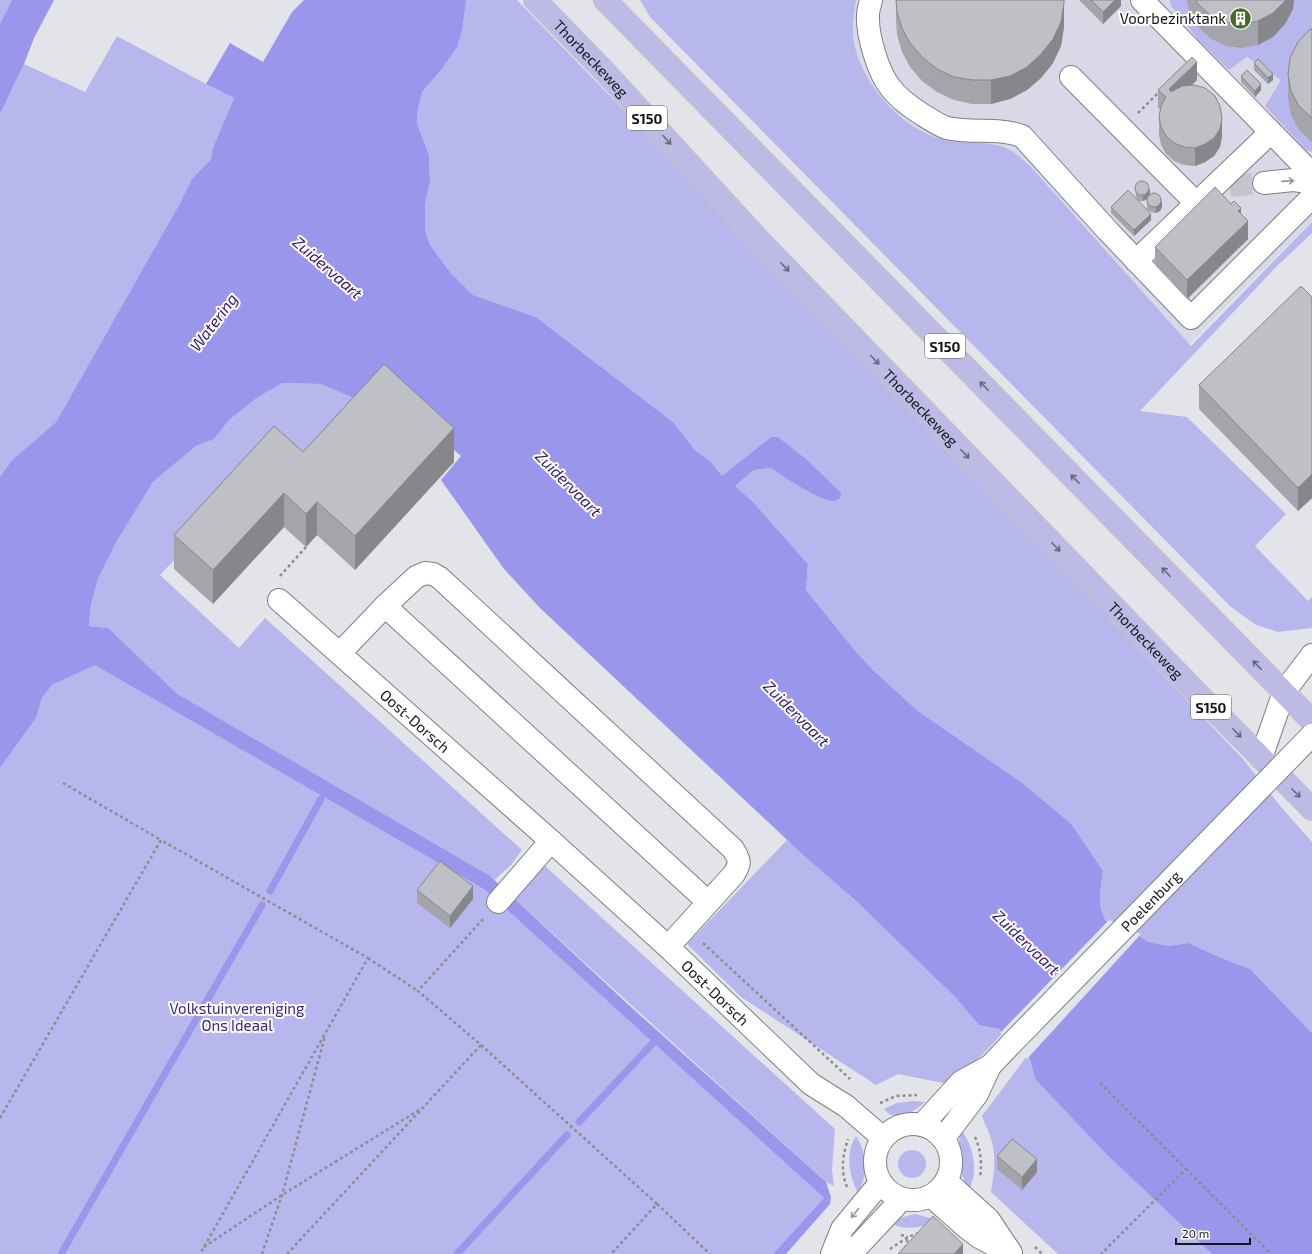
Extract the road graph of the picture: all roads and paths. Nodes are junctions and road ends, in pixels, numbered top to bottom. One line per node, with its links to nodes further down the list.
1 (535, 0): 22 (main road, Thorbeckeweg / S150, one-way to 22)
2 (605, 0): 19 (main road, S150, one-way to 2)
3 (871, 0): 14 (street)
4 (1142, 0): 8 (street)
5 (1071, 77): 7 (street)
6 (1162, 89): 7 (path)
7 (1123, 129): 13 (street)
8 (1271, 132): 9 (street); 13 (street)
9 (1312, 174)
10 (1264, 183): 11 (street, one-way to 11)
11 (1312, 184)
12 (1312, 197): 14 (street)
13 (1197, 204): 14 (street)
14 (1136, 261)
15 (279, 600): 17 (street, Oost-Dorsch)
16 (385, 606): 17 (street); 28 (street); 28 (street)
17 (340, 653): 26 (street, Oost-Dorsch)
18 (1312, 655): 19 (street)
19 (1284, 692): 20 (main road, S150); 22 (street)
20 (1312, 721)
21 (1312, 735): 35 (street, Poelenburg, bridge)
22 (1261, 758): 24 (main road, Thorbeckeweg / S150, one-way to 24)
23 (63, 783): 25 (path)
24 (1312, 809)
25 (161, 840): 31 (path); 41 (path)
26 (551, 841): 27 (street); 30 (street, Oost-Dorsch)
27 (502, 897): 32 (path)
28 (708, 902): 29 (street)
29 (686, 927): 30 (street); 36 (path)
30 (668, 947): 42 (street, Oost-Dorsch)
31 (368, 958): 32 (path); 33 (path)
32 (418, 992): 34 (path)
33 (326, 1032): 49 (path); 56 (path)
34 (481, 1045): 39 (path); 51 (path)
35 (990, 1066): 38 (street, Poelenburg); 40 (street, Poelenburg)
36 (852, 1080)
37 (1100, 1083): 46 (path)
38 (943, 1102): 42 (path); 43 (street, Poelenburg)
39 (423, 1108): 49 (path); 59 (path)
40 (960, 1116): 45 (street, Poelenburg); 52 (path)
41 (0, 1118)
42 (862, 1119): 44 (street, Oost-Dorsch); 53 (path)
43 (922, 1126): 44 (street); 45 (street)
44 (884, 1138): 47 (street)
45 (943, 1139): 48 (street)
46 (1186, 1169): 67 (path); 68 (path)
47 (880, 1183): 50 (street); 53 (street)
48 (939, 1188): 50 (street); 52 (street); 66 (street)
49 (282, 1195): 56 (path); 58 (path)
50 (902, 1200): 54 (street)
51 (656, 1204): 60 (path); 61 (path)
52 (971, 1204): 66 (street)
53 (859, 1208): 62 (street, one-way to 62)
54 (878, 1224): 55 (path); 63 (street)
55 (908, 1237): 64 (path); 65 (path)
56 (204, 1247): 57 (path)
57 (200, 1254)
58 (262, 1254)
59 (287, 1254)
60 (611, 1254)
61 (710, 1254)
62 (832, 1254)
63 (840, 1254)
64 (884, 1254)
65 (904, 1254)
66 (1011, 1254)
67 (1101, 1254)
68 (1271, 1254)

